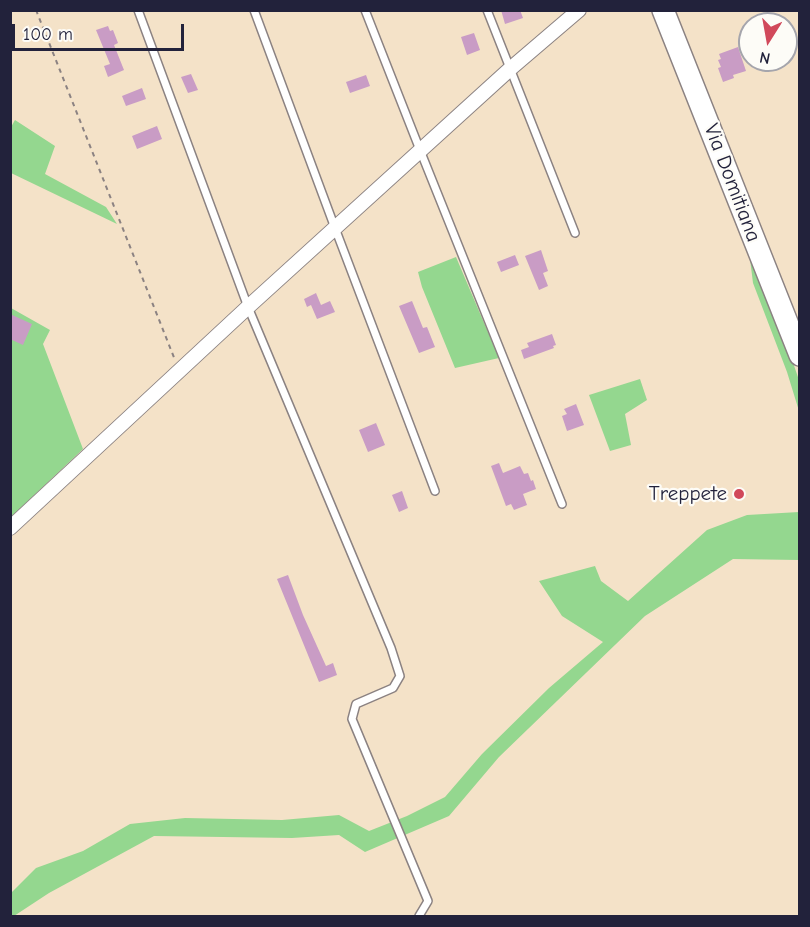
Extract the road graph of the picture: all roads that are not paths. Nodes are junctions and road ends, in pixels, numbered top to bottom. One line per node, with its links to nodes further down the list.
1 (138, 10): 11 (lane)
2 (254, 10): 9 (lane)
3 (365, 10): 8 (lane)
4 (487, 10): 7 (lane)
5 (579, 10): 7 (street)
6 (663, 10): 12 (main road, Via Domitiana)
7 (510, 69): 8 (street); 10 (lane)
8 (420, 150): 9 (street); 14 (lane)
9 (334, 228): 11 (street); 13 (lane)
10 (575, 233)
11 (248, 307): 15 (street); 16 (lane)
12 (800, 355)
13 (435, 491)
14 (562, 504)
15 (10, 528)
16 (419, 916)

